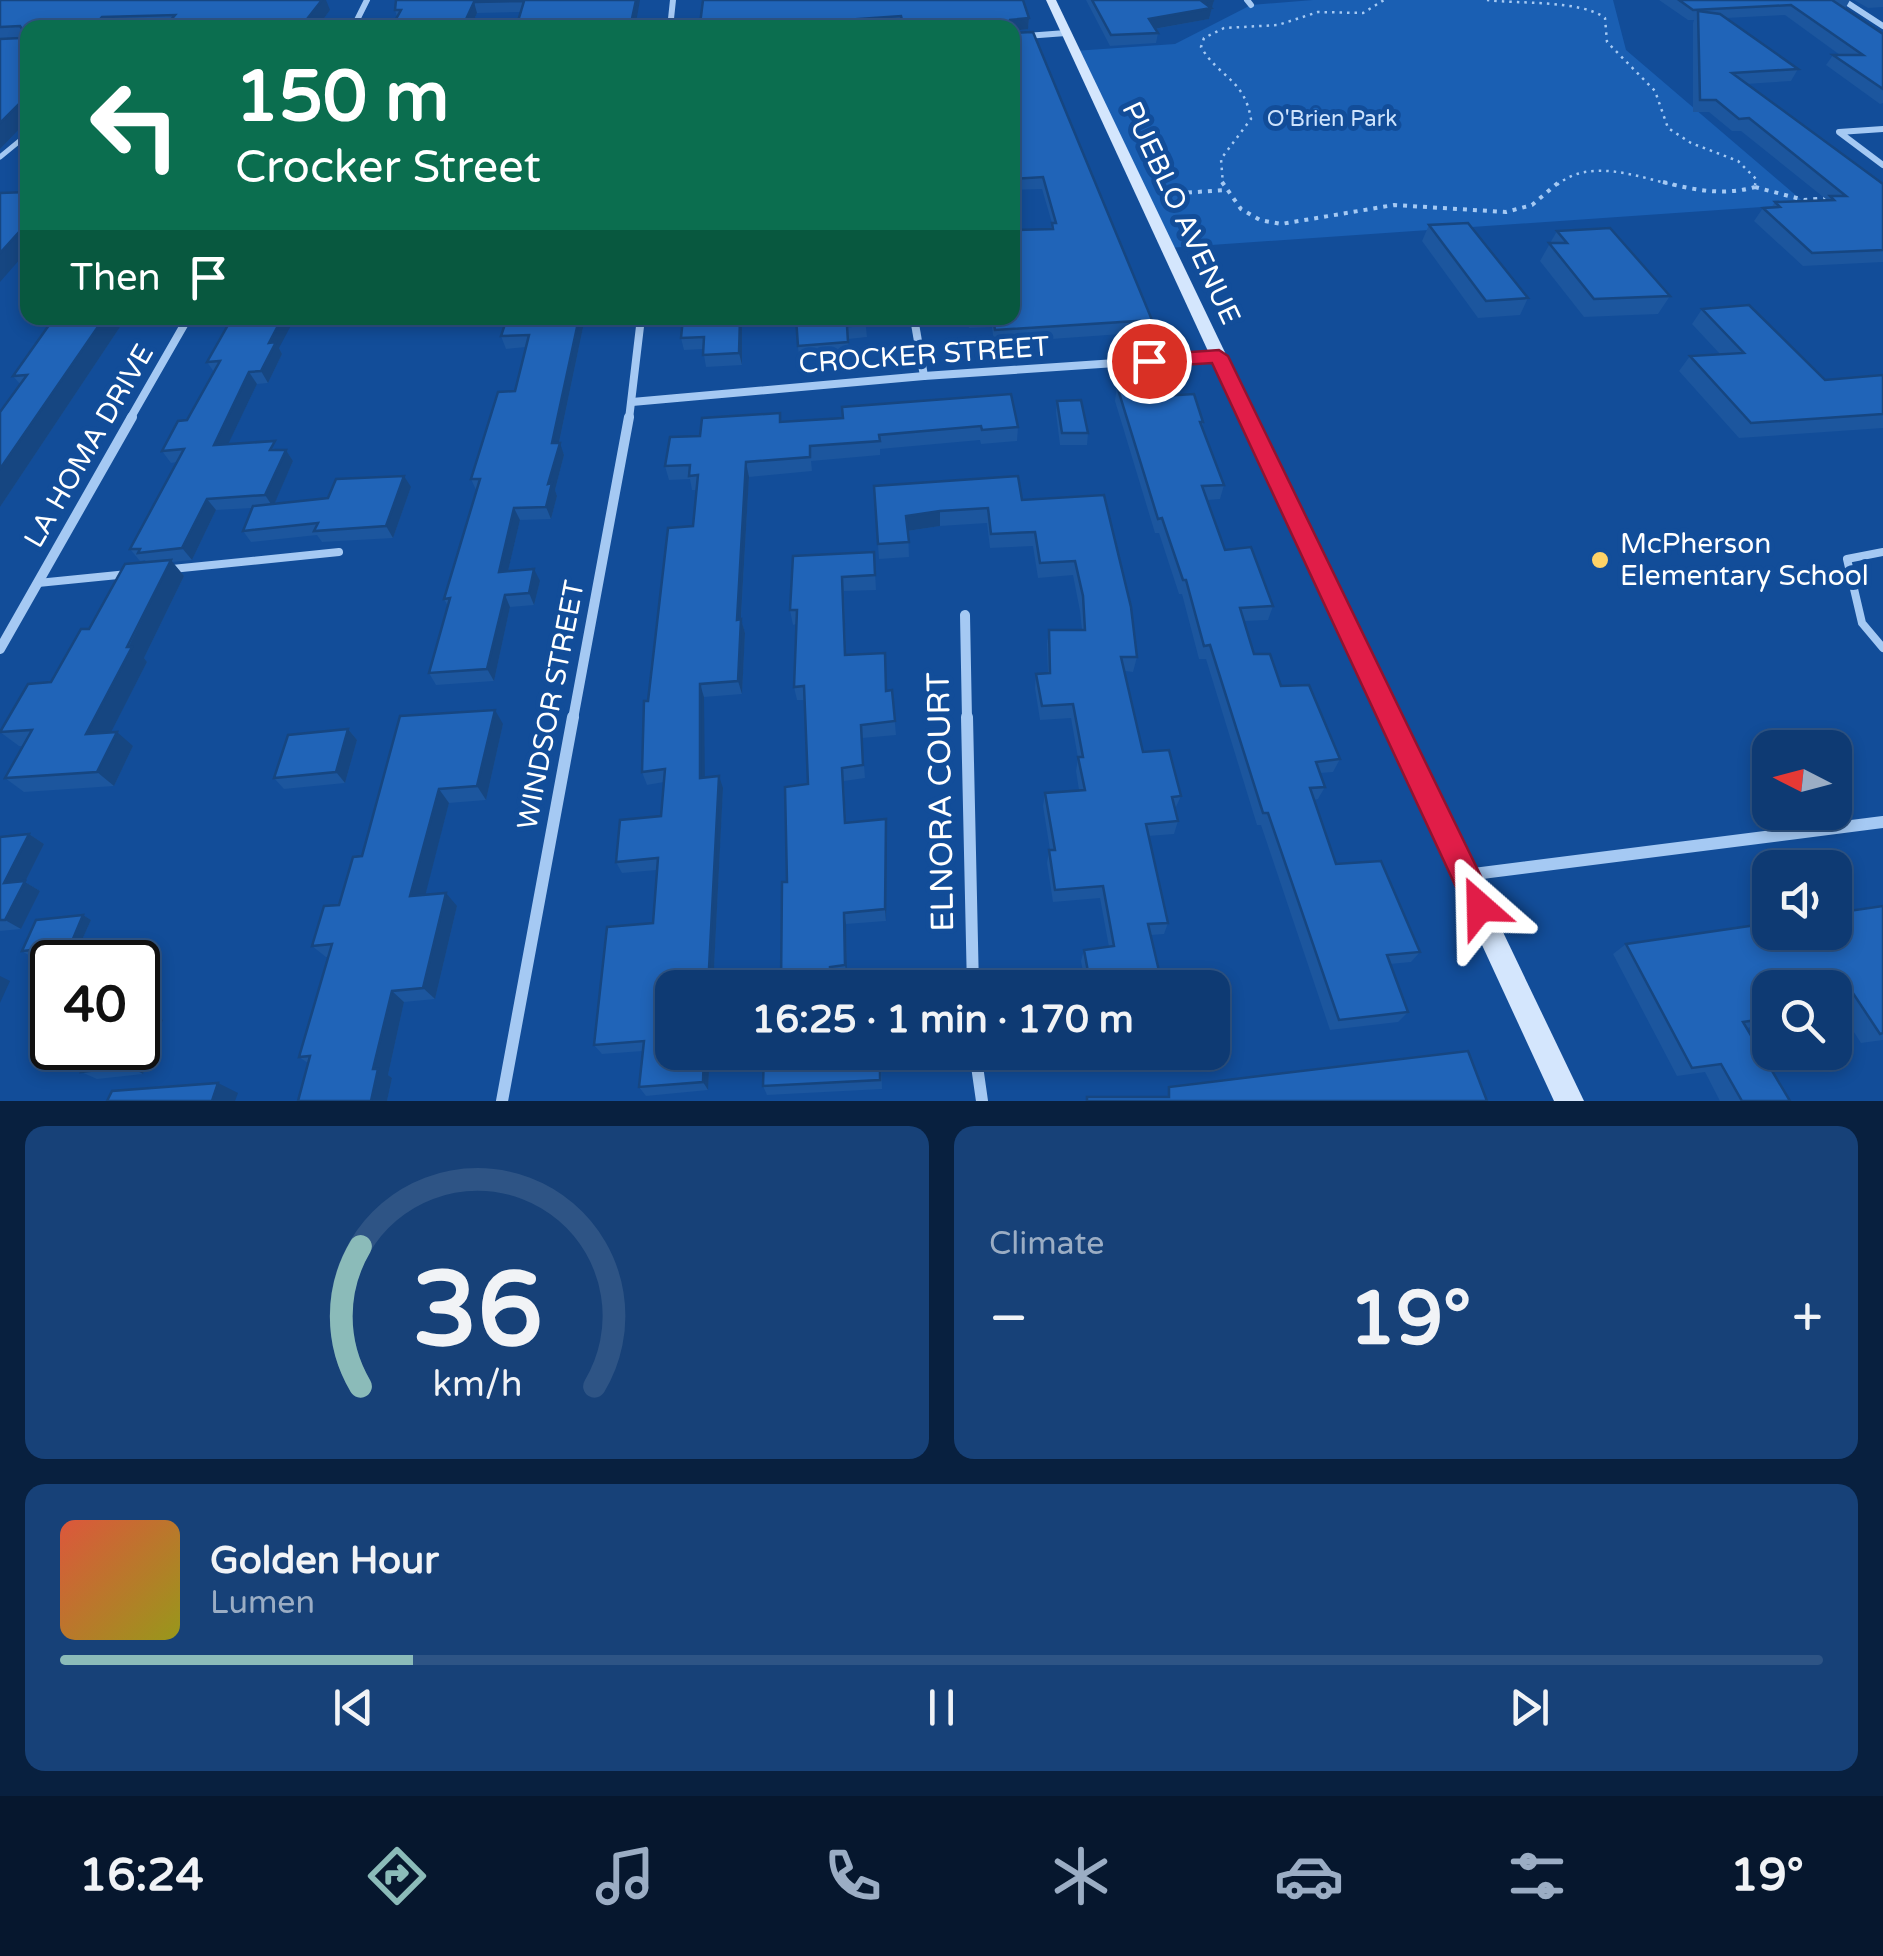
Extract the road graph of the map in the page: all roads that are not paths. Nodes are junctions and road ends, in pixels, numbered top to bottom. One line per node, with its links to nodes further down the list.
1 (1051, 0): 4 (street, PUEBLO AVENUE)
2 (1843, 0): 3 (street)
3 (1883, 26)
4 (1066, 33): 5 (street); 13 (street, PUEBLO AVENUE)
5 (1020, 36)
6 (1883, 129): 9 (street)
7 (20, 141): 8 (lane)
8 (0, 157)
9 (1883, 165)
10 (184, 325): 20 (street, LA HOMA DRIVE)
11 (640, 325): 15 (street, WINDSOR STREET)
12 (915, 325): 14 (street)
13 (1219, 356): 14 (street, CROCKER STREET); 25 (street, PUEBLO AVENUE)
14 (924, 376): 15 (street, CROCKER STREET)
15 (632, 402): 28 (street, WINDSOR STREET)
16 (339, 552): 18 (lane)
17 (1883, 552): 22 (lane)
18 (170, 569)
19 (132, 573): 20 (lane)
20 (38, 583): 23 (street, LA HOMA DRIVE)
21 (965, 615): 26 (street, ELNORA COURT)
22 (1883, 648)
23 (0, 649)
24 (1883, 822): 25 (street)
25 (1466, 875): 30 (street, PUEBLO AVENUE)
26 (972, 970)
27 (978, 1070): 29 (street)
28 (502, 1101)
29 (982, 1101)
30 (1570, 1101)

